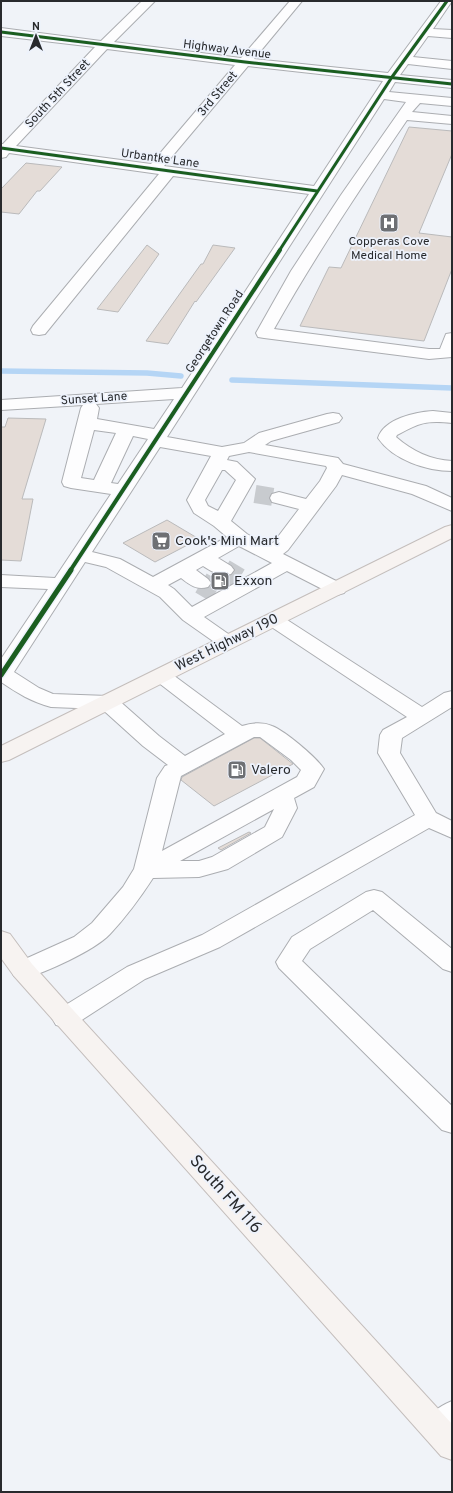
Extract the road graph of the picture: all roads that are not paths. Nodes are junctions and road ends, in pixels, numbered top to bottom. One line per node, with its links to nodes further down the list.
1 (149, 1): 7 (street, South 5th Street)
2 (296, 1): 9 (street, 3rd Street)
3 (447, 1): 5 (street, Georgetown Road)
4 (1, 32): 7 (street, Highway Avenue)
5 (425, 32): 6 (street); 8 (street, Georgetown Road)
6 (452, 34)
7 (104, 45): 9 (street, Highway Avenue); 18 (street, South 5th Street)
8 (404, 60): 10 (street); 11 (street, Georgetown Road)
9 (245, 62): 11 (street, Highway Avenue); 19 (street, 3rd Street)
10 (452, 65)
11 (392, 77): 12 (street, Highway Avenue); 13 (street, Georgetown Road)
12 (452, 84)
13 (380, 95): 14 (street); 20 (street, Georgetown Road)
14 (417, 99): 15 (street); 16 (street)
15 (452, 102)
16 (403, 115): 17 (street); 23 (street)
17 (452, 120)
18 (3, 150): 19 (street, Urbantke Lane)
19 (163, 169): 20 (street, Urbantke Lane); 21 (street, 3rd Street)
20 (317, 191): 24 (street, Georgetown Road)
21 (39, 330)
22 (452, 338): 23 (street)
23 (449, 354)
24 (187, 393): 25 (street, Sunset Lane); 33 (street, Georgetown Road)
25 (91, 399): 26 (street, Sunset Lane); 30 (street)
26 (1, 405)
27 (333, 418): 34 (street)
28 (452, 418): 29 (street)
29 (410, 421): 31 (street); 36 (street)
30 (87, 423): 32 (street); 38 (street)
31 (452, 427)
32 (126, 430): 33 (street); 38 (street)
33 (158, 438): 35 (street); 39 (street, Georgetown Road)
34 (249, 447): 35 (street); 37 (street)
35 (219, 457): 43 (street); 43 (street)
36 (452, 466)
37 (336, 468): 41 (street); 42 (street)
38 (100, 486): 39 (street)
39 (123, 490): 47 (street, Georgetown Road)
40 (279, 498): 42 (street)
41 (452, 505)
42 (311, 506): 46 (street)
43 (221, 522): 45 (street)
44 (452, 531): 55 (main road, West Highway 190)
45 (240, 538): 46 (street); 48 (street)
46 (269, 554): 49 (street)
47 (80, 555): 53 (street, Georgetown Road); 54 (street)
48 (204, 558): 50 (street); 51 (street)
49 (287, 563): 51 (street); 55 (street)
50 (182, 569): 54 (street); 56 (street)
51 (238, 578): 56 (street)
52 (1, 581): 53 (street)
53 (62, 584): 60 (street, Georgetown Road)
54 (153, 585): 57 (street)
55 (336, 589): 58 (main road, West Highway 190)
56 (214, 591): 57 (street)
57 (190, 616): 59 (street)
58 (274, 620): 59 (main road, West Highway 190); 64 (street)
59 (227, 642): 61 (main road, West Highway 190)
60 (2, 674): 63 (street)
61 (162, 676): 63 (main road, West Highway 190); 65 (street)
62 (452, 698): 64 (street)
63 (108, 703): 66 (main road, West Highway 190); 67 (street)
64 (422, 717): 68 (street)
65 (240, 735): 67 (street); 70 (street)
66 (1, 755)
67 (183, 766): 70 (street)
68 (428, 818): 69 (street); 74 (street)
69 (452, 830)
70 (146, 870): 73 (street)
71 (1, 940): 73 (main road, South FM 116)
72 (452, 963): 75 (street)
73 (23, 970): 74 (main road, South FM 116)
74 (65, 1018): 76 (main road, South FM 116)
75 (452, 1123)
76 (447, 1430)

